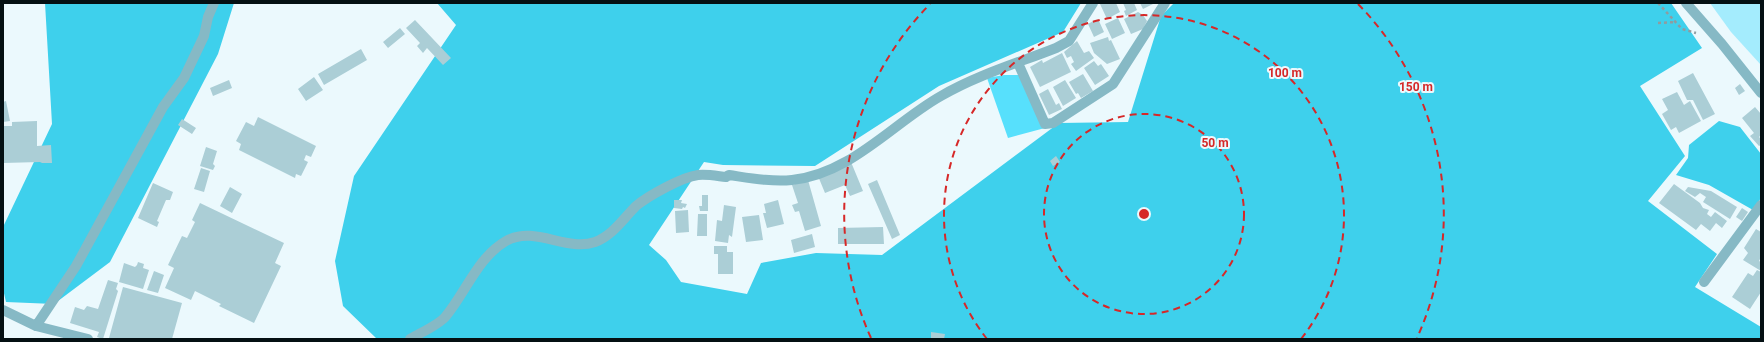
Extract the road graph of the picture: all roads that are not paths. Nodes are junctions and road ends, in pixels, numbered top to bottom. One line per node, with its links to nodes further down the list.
1 (214, 3): 10 (street)
2 (1093, 3): 5 (street)
3 (1165, 3): 5 (street)
4 (1686, 3): 6 (street)
5 (1018, 63): 12 (street)
6 (1761, 93)
7 (1761, 205): 8 (street)
8 (1704, 282)
9 (3, 310): 10 (street)
10 (36, 326): 11 (street)
11 (88, 339)
12 (410, 339)

